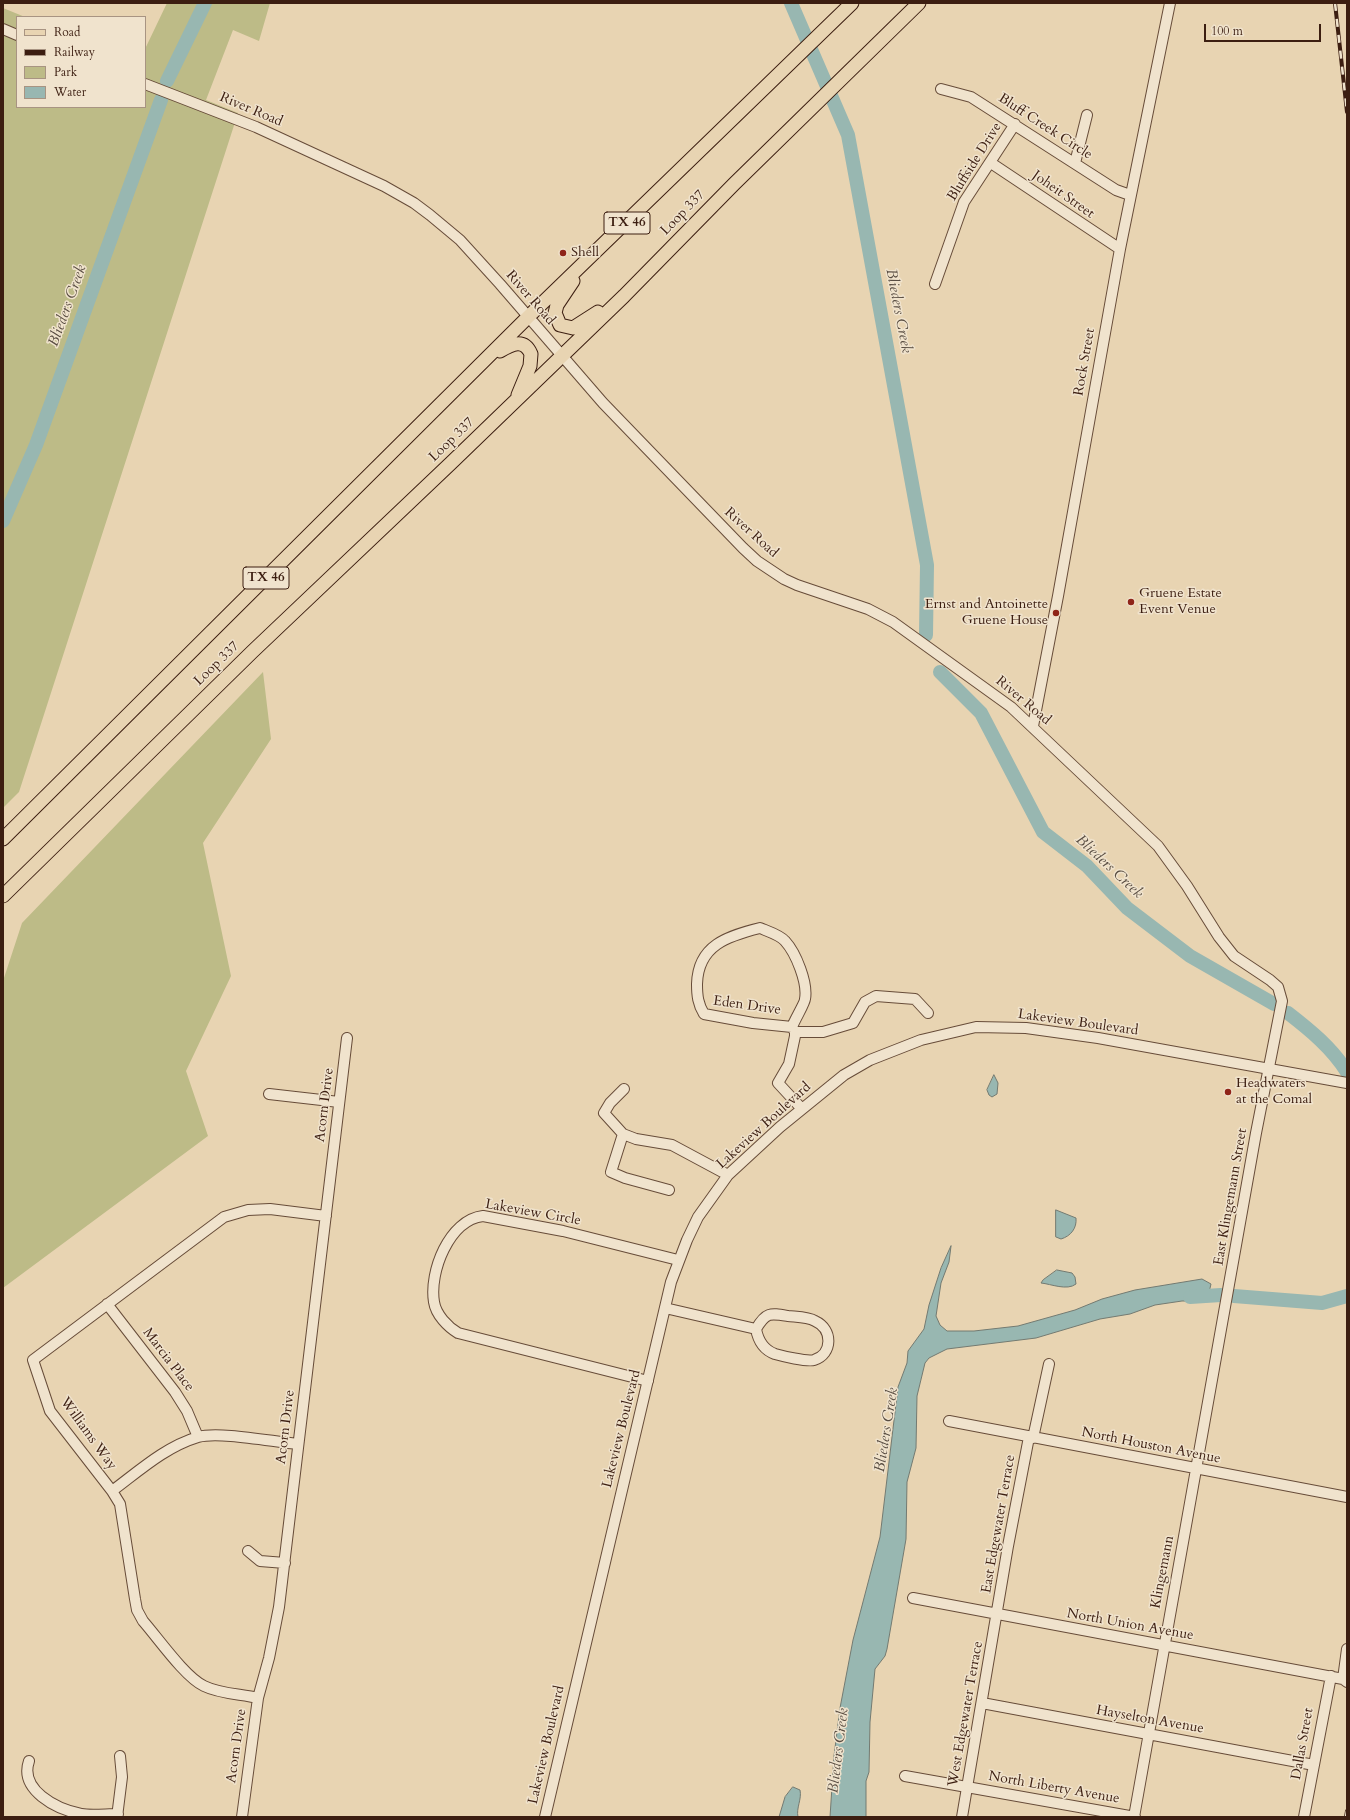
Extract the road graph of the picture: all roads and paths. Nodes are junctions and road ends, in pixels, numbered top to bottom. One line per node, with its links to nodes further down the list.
1 (919, 3): 16 (main road, Loop 337 / TX 46)
2 (1170, 3): 12 (street, Rock Street)
3 (849, 6): 14 (main road, Loop 337 / TX 46)
4 (3, 29): 5 (street)
5 (16, 35)
6 (146, 84): 17 (street, River Road)
7 (941, 89): 9 (street, Bluff Creek Circle)
8 (1087, 115): 11 (street)
9 (1015, 124): 10 (street, Bluffside Drive); 11 (street, Bluff Creek Circle)
10 (991, 163): 13 (street, Joheit Street); 15 (street, Bluffside Drive)
11 (1075, 163): 12 (street, Bluff Creek Circle)
12 (1130, 195): 13 (street, Rock Street)
13 (1120, 250): 21 (street, Rock Street)
14 (586, 261): 16 (main road); 17 (main road, Loop 337 / TX 46)
15 (934, 284)
16 (630, 291): 18 (main road, Loop 337 / TX 46)
17 (528, 317): 18 (street, River Road); 19 (main road, Loop 337 / TX 46)
18 (561, 356): 20 (main road, Loop 337 / TX 46); 21 (street, River Road)
19 (488, 357): 20 (main road); 22 (main road, Loop 337 / TX 46)
20 (515, 402): 23 (main road, Loop 337 / TX 46)
21 (1033, 726): 27 (street, River Road)
22 (3, 840)
23 (3, 896)
24 (928, 1013): 25 (street, Eden Drive)
25 (794, 1029): 25 (street, Eden Drive); 32 (street, Eden Drive)
26 (347, 1038): 31 (street, Acorn Drive)
27 (1269, 1068): 28 (street, Lakeview Boulevard); 32 (street, Lakeview Boulevard); 41 (street, East Klingemann Street)
28 (1347, 1083)
29 (624, 1089): 33 (street)
30 (269, 1094): 31 (street)
31 (339, 1102): 36 (street, Acorn Drive)
32 (802, 1109): 34 (street, Lakeview Boulevard)
33 (623, 1134): 34 (street); 35 (street)
34 (728, 1175): 37 (street, Lakeview Boulevard)
35 (669, 1190)
36 (326, 1216): 38 (street, Williams Way); 47 (street, Acorn Drive)
37 (678, 1260): 39 (street, Lakeview Boulevard); 43 (street, Lakeview Circle)
38 (108, 1304): 45 (street, Marcia Place); 49 (street, Williams Way)
39 (665, 1308): 40 (street); 43 (street, Lakeview Boulevard)
40 (756, 1329): 40 (street)
41 (1221, 1332): 48 (street, Klingemann)
42 (1049, 1364): 46 (street, East Edgewater Terrace)
43 (648, 1381): 69 (street, Lakeview Boulevard)
44 (949, 1421): 46 (street, North Houston Avenue)
45 (198, 1437): 47 (street); 49 (street)
46 (1031, 1437): 48 (street, North Houston Avenue); 54 (street, East Edgewater Terrace)
47 (298, 1444): 52 (street, Acorn Drive)
48 (1197, 1467): 50 (street, North Houston Avenue); 55 (street, Klingemann)
49 (112, 1491): 59 (street, Williams Way)
50 (1347, 1497)
51 (248, 1551): 52 (street)
52 (285, 1563): 59 (street, Acorn Drive)
53 (913, 1598): 54 (street, North Union Avenue)
54 (998, 1616): 55 (street, North Union Avenue); 60 (street, West Edgewater Terrace)
55 (1163, 1645): 57 (street, North Union Avenue); 61 (street, Klingemann)
56 (1347, 1649): 58 (street)
57 (1331, 1676): 58 (street, North Union Avenue); 64 (street, Dallas Street)
58 (1346, 1679)
59 (258, 1698): 68 (street, Acorn Drive)
60 (982, 1704): 61 (street, Hayselton Avenue); 66 (street, West Edgewater Terrace)
61 (1150, 1734): 64 (street, Hayselton Avenue); 71 (street, Klingemann)
62 (120, 1756): 67 (street)
63 (29, 1761): 67 (street)
64 (1314, 1765): 72 (street, Dallas Street)
65 (906, 1776): 66 (street, North Liberty Avenue)
66 (968, 1787): 70 (street, West Edgewater Terrace); 71 (street, North Liberty Avenue)
67 (118, 1816)
68 (242, 1817)
69 (545, 1817)
70 (962, 1817)
71 (1134, 1817)
72 (1304, 1817)

